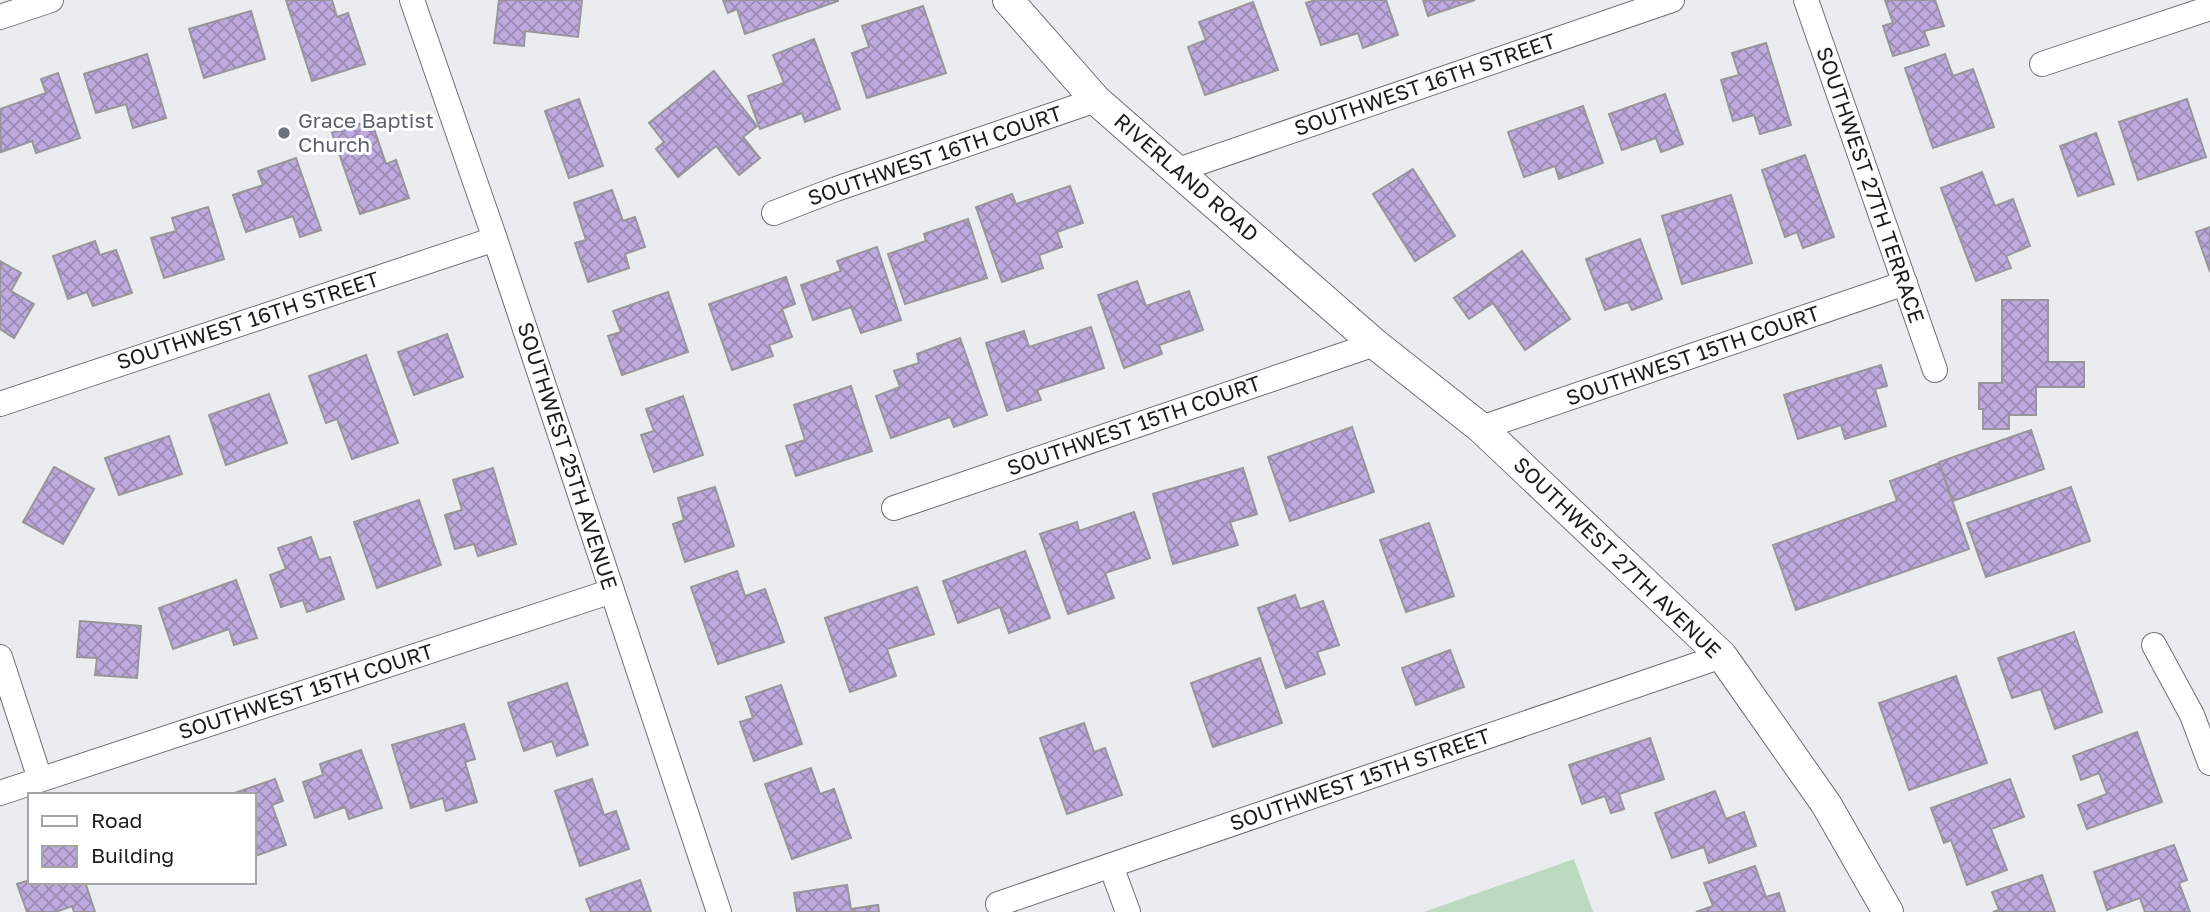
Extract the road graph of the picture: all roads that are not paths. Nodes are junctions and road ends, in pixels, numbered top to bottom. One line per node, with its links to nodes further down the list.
1 (51, 0): 7 (street)
2 (412, 0): 12 (street, SOUTHWEST 25TH AVENUE)
3 (1008, 0): 9 (street, RIVERLAND ROAD)
4 (1672, 0): 10 (street, SOUTHWEST 16TH STREET)
5 (1806, 0): 13 (street, SOUTHWEST 27TH TERRACE)
6 (2210, 8): 8 (street)
7 (0, 17)
8 (2042, 64)
9 (1096, 100): 10 (street, RIVERLAND ROAD); 11 (street, SOUTHWEST 16TH COURT)
10 (1178, 170): 14 (street, RIVERLAND ROAD)
11 (774, 213)
12 (495, 239): 16 (street, SOUTHWEST 16TH STREET); 19 (street, SOUTHWEST 25TH AVENUE)
13 (1905, 283): 15 (street, SOUTHWEST 27TH TERRACE); 17 (street, SOUTHWEST 15TH COURT)
14 (1375, 344): 17 (street, SOUTHWEST 27TH AVENUE); 18 (street, SOUTHWEST 15TH COURT)
15 (1935, 370)
16 (0, 404)
17 (1481, 428): 21 (street, SOUTHWEST 27TH AVENUE)
18 (894, 508)
19 (612, 591): 24 (street, SOUTHWEST 15TH COURT); 28 (street, SOUTHWEST 25TH AVENUE)
20 (2154, 645): 23 (street)
21 (1722, 656): 26 (street, SOUTHWEST 15TH STREET); 30 (street, SOUTHWEST 27TH AVENUE)
22 (0, 657): 24 (street)
23 (2210, 763)
24 (40, 779): 25 (street, SOUTHWEST 15TH COURT)
25 (0, 793)
26 (1111, 866): 27 (street, SOUTHWEST 15TH STREET); 29 (street)
27 (998, 904)
28 (719, 912)
29 (1128, 912)
30 (1888, 912)

